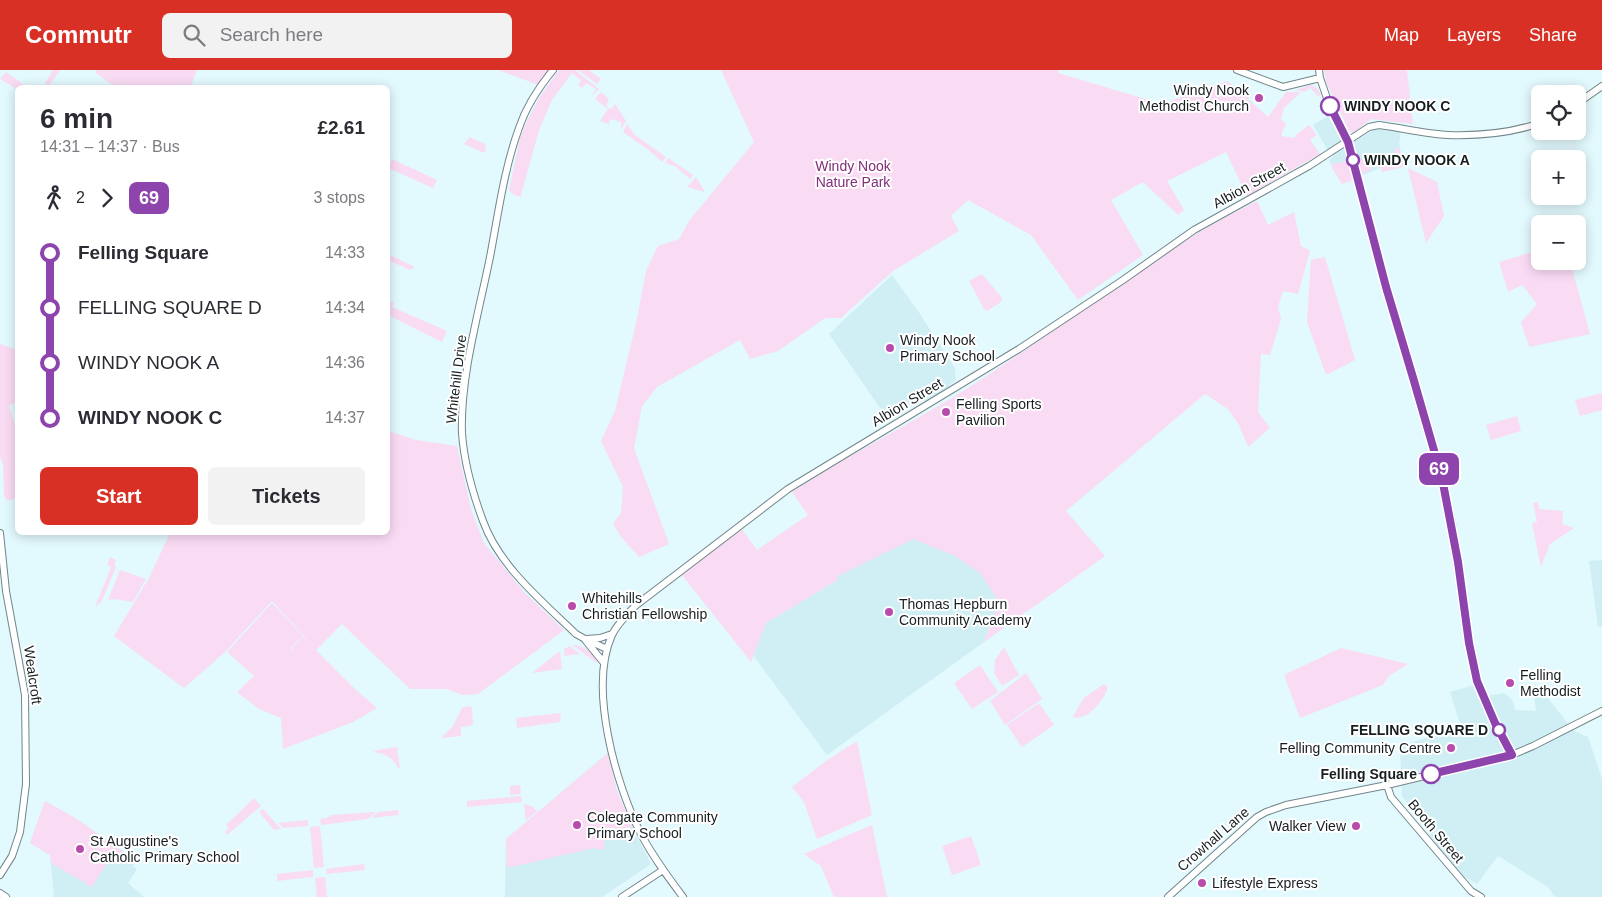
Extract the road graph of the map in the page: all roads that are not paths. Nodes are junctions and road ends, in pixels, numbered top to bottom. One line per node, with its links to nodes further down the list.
1 (554, 70): 11 (street, Whitehill Drive)
2 (1237, 70): 4 (street)
3 (1319, 70): 4 (street)
4 (1320, 78): 8 (street)
5 (1602, 86): 6 (street)
6 (1586, 97)
7 (1531, 126): 8 (street, Albion Street)
8 (1348, 142): 10 (street, Albion Street); 15 (street)
9 (0, 534): 18 (street, Wealcroft)
10 (612, 634): 11 (street); 12 (street, Albion Street)
11 (585, 639): 12 (street, Whitehill Drive); 13 (street)
12 (607, 648): 13 (street, Albion Street)
13 (604, 663): 17 (street, Albion Street)
14 (1602, 711): 15 (street, Crowhall Lane)
15 (1512, 755): 16 (street, Crowhall Lane)
16 (1387, 785): 20 (street, Crowhall Lane); 24 (street, Booth Street)
17 (663, 870): 22 (street); 23 (street, Albion Street)
18 (0, 875)
19 (0, 893): 21 (street)
20 (1168, 896)
21 (6, 897)
22 (622, 897)
23 (683, 897)
24 (1480, 897)

